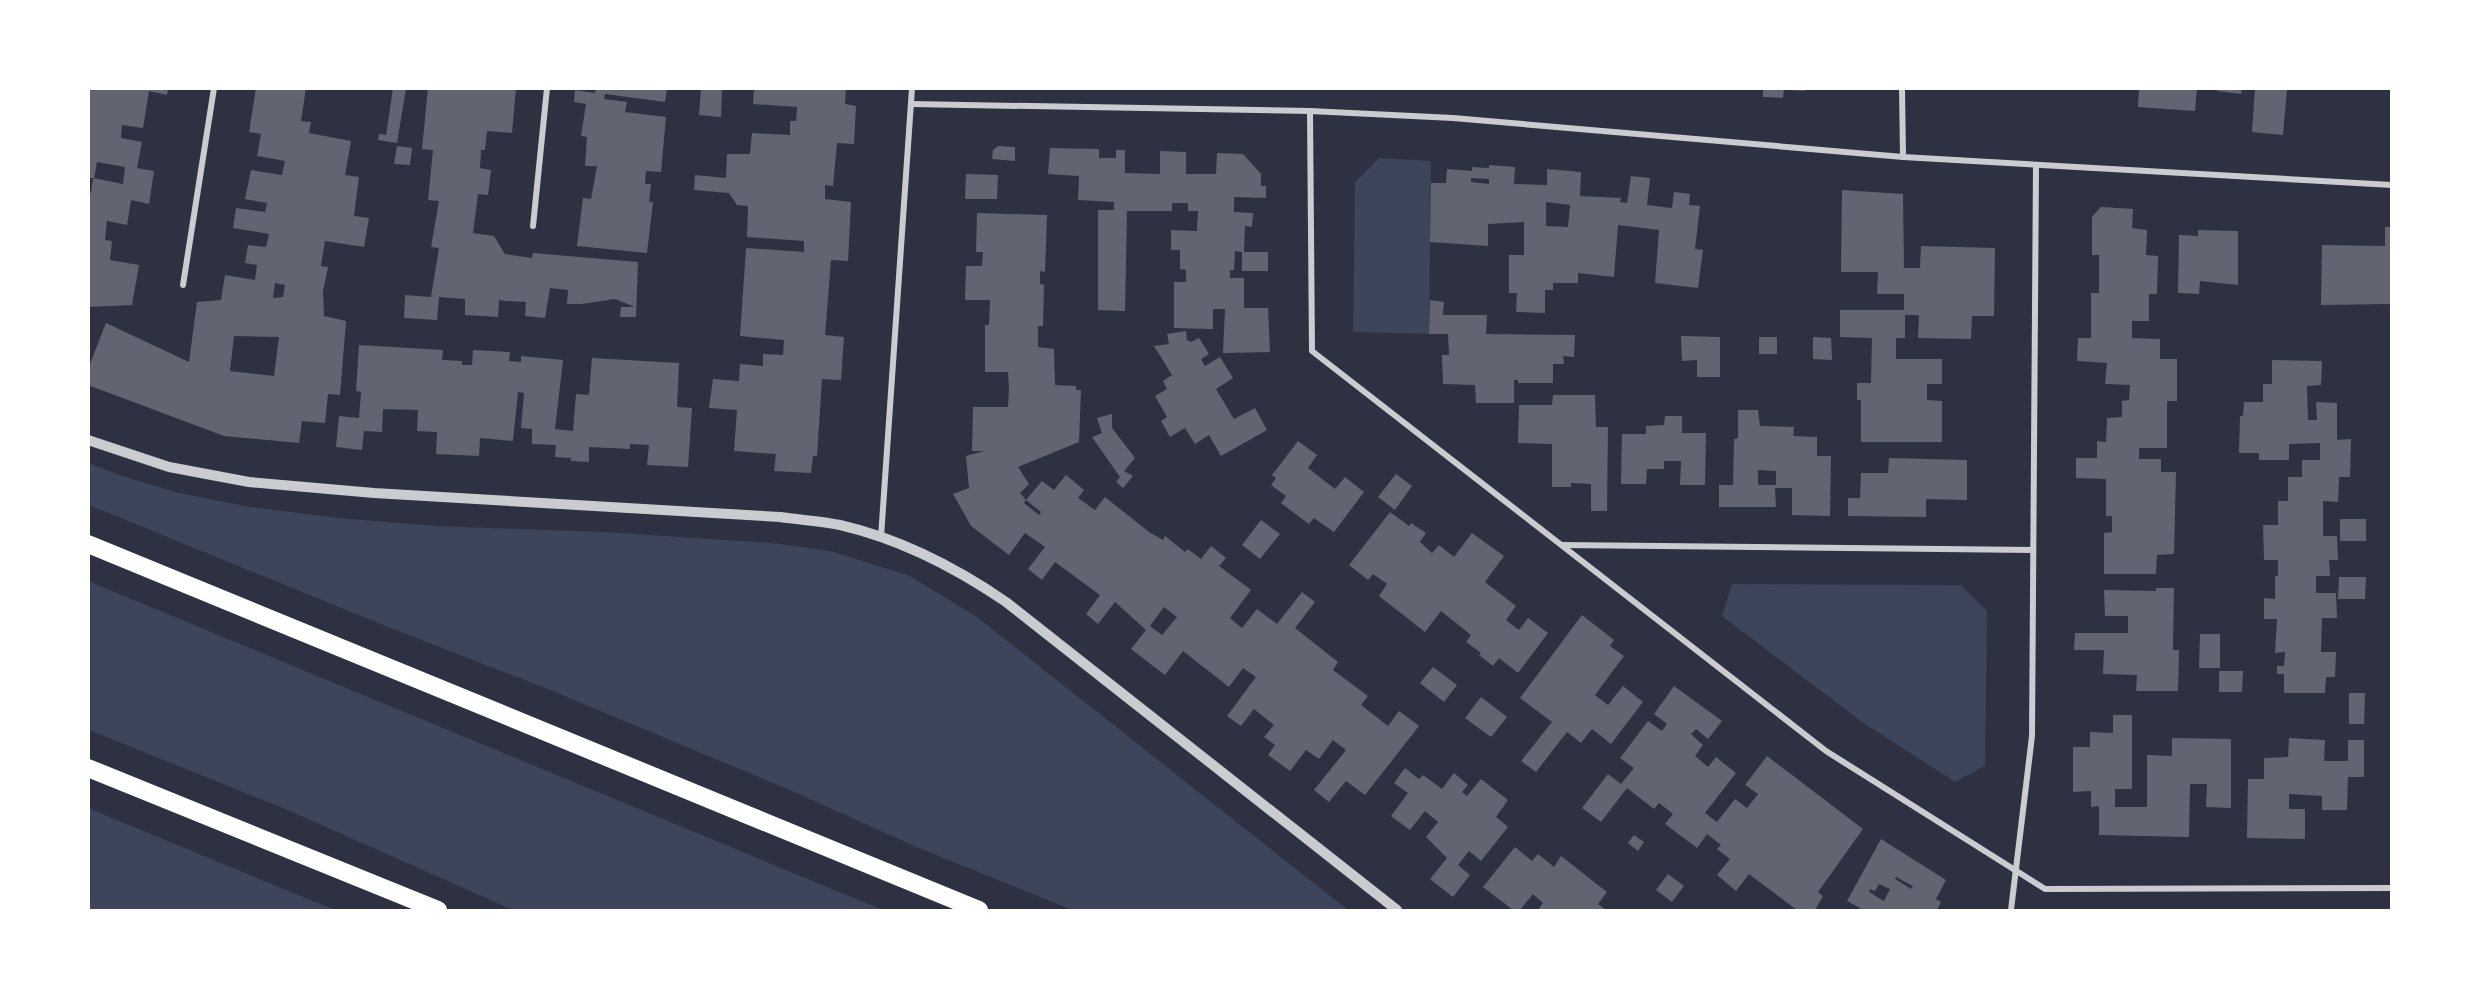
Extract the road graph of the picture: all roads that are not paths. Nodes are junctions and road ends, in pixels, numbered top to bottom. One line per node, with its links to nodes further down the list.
1 (214, 88): 11 (street)
2 (548, 88): 10 (street)
3 (912, 88): 5 (street)
4 (1902, 88): 7 (street)
5 (911, 104): 6 (street); 13 (street)
6 (1310, 111): 7 (street); 15 (street)
7 (1903, 157): 8 (street)
8 (2036, 165): 9 (street); 16 (street)
9 (2391, 185)
10 (532, 226)
11 (183, 285)
12 (88, 440): 13 (street)
13 (881, 537): 22 (street)
14 (88, 544): 21 (highway)
15 (1562, 545): 16 (street); 18 (street)
16 (2033, 550): 18 (street)
17 (88, 768): 20 (highway)
18 (2016, 870): 19 (street); 23 (street)
19 (2391, 888)
20 (438, 910)
21 (979, 910)
22 (1397, 910)
23 (2011, 910)

